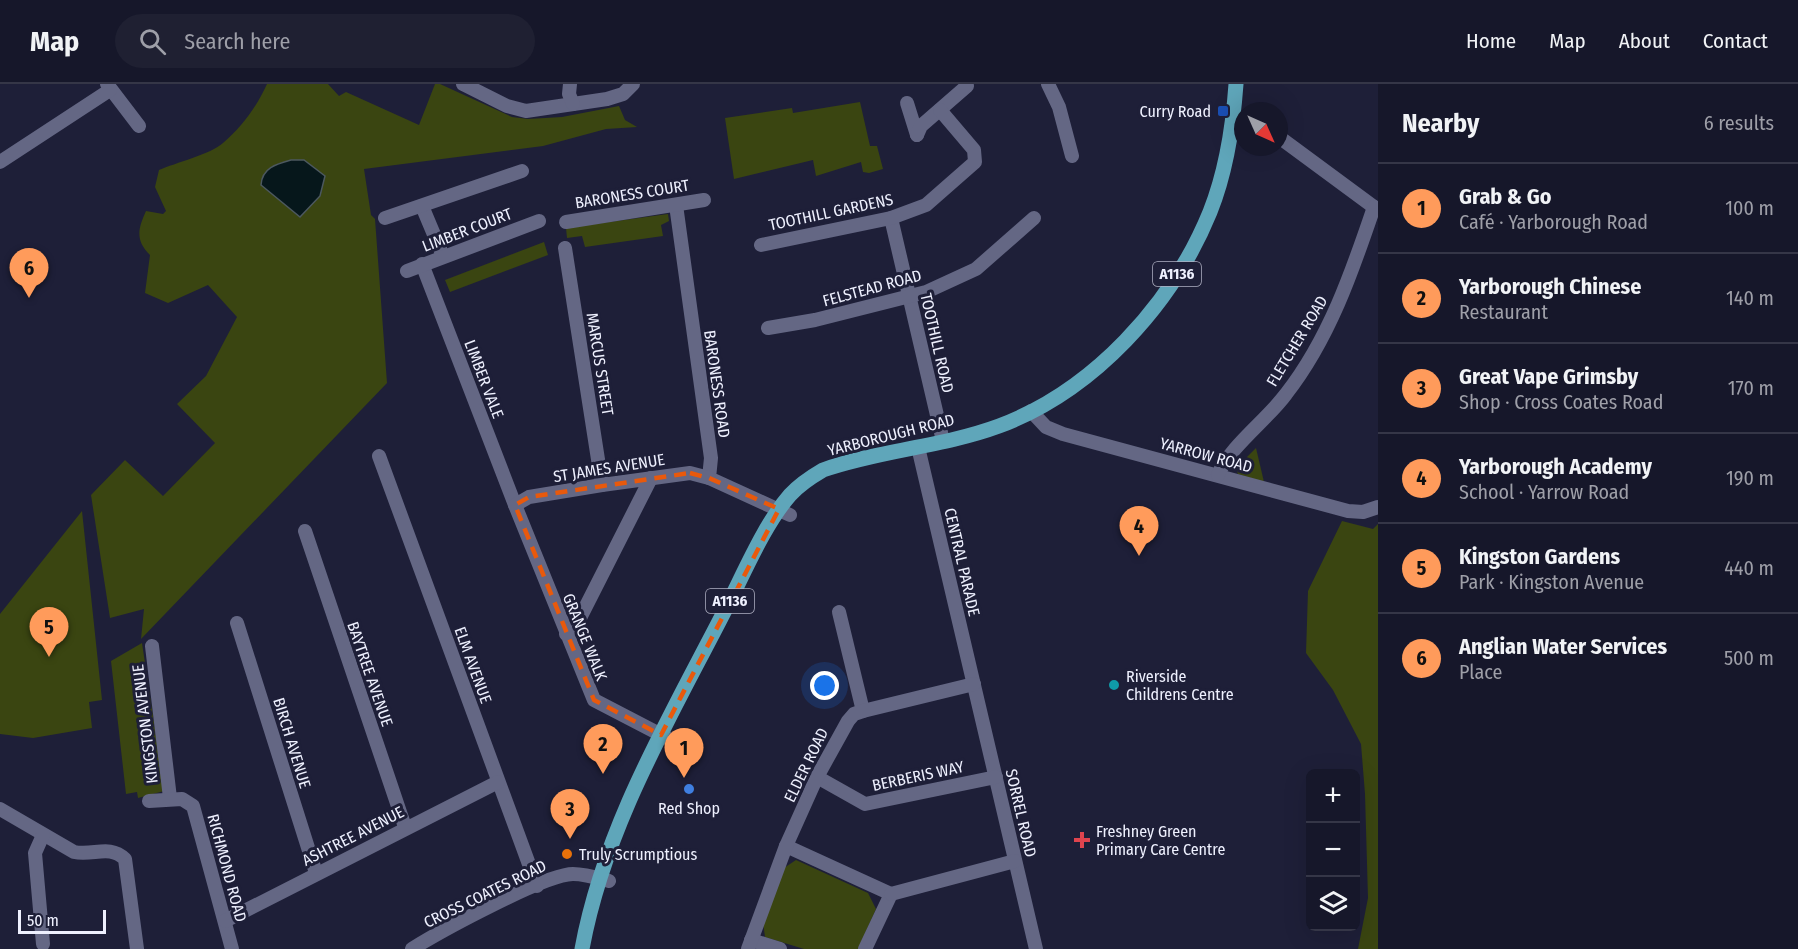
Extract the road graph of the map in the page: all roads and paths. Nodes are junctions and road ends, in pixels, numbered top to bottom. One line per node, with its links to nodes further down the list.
1 (463, 84): 10 (street)
2 (570, 84): 10 (street)
3 (633, 84): 10 (street)
4 (1048, 84): 15 (street)
5 (1236, 84): 8 (main road, YARBOROUGH ROAD / A1136)
6 (967, 86): 11 (street)
7 (109, 87): 12 (street); 16 (street)
8 (1238, 102)
9 (907, 103): 11 (street)
10 (573, 104)
11 (939, 110): 23 (street, TOOTHILL GARDENS)
12 (139, 126)
13 (1234, 131): 34 (main road, YARBOROUGH ROAD / A1136)
14 (1288, 144): 21 (street)
15 (1072, 156)
16 (0, 162)
17 (522, 171): 20 (street)
18 (704, 200): 19 (street, BARONESS COURT)
19 (676, 205): 26 (street, BARONESS COURT); 40 (street, BARONESS ROAD)
20 (422, 206): 22 (street); 29 (street)
21 (1376, 209): 38 (street, FLETCHER ROAD)
22 (385, 218)
23 (891, 218): 27 (street, TOOTHILL GARDENS); 32 (street, TOOTHILL ROAD)
24 (1034, 218): 32 (street, FELSTEAD ROAD)
25 (539, 221): 29 (street, LIMBER COURT)
26 (566, 222)
27 (761, 245)
28 (565, 248): 41 (street, MARCUS STREET)
29 (443, 256): 30 (street, LIMBER COURT)
30 (423, 264): 31 (street, LIMBER COURT); 42 (street, LIMBER VALE)
31 (407, 271)
32 (909, 297): 33 (street, FELSTEAD ROAD); 35 (street, TOOTHILL ROAD)
33 (768, 328)
34 (1031, 411): 35 (main road, YARBOROUGH ROAD / A1136); 38 (street, YARROW ROAD)
35 (943, 441): 36 (main road, YARBOROUGH ROAD / A1136)
36 (918, 447): 44 (main road, YARBOROUGH ROAD / A1136); 50 (street, CENTRAL PARADE)
37 (379, 456): 55 (street, ELM AVENUE)
38 (1218, 475): 43 (street, YARROW ROAD)
39 (651, 478): 40 (street, ST JAMES AVENUE); 41 (street, ST JAMES AVENUE); 48 (street)
40 (708, 478): 44 (street)
41 (602, 485): 42 (street, ST JAMES AVENUE)
42 (515, 505): 48 (street, GRANGE WALK)
43 (1378, 507)
44 (784, 512): 52 (main road, YARBOROUGH ROAD / A1136)
45 (305, 531): 59 (street, BAYTREE AVENUE)
46 (839, 612): 51 (street)
47 (237, 623): 63 (street, BIRCH AVENUE)
48 (566, 634): 52 (street, GRANGE WALK)
49 (152, 646): 56 (street, KINGSTON AVENUE)
50 (974, 684): 51 (street); 54 (street, SORREL ROAD)
51 (863, 711): 53 (street, ELDER ROAD)
52 (666, 738): 64 (main road, YARBOROUGH ROAD / A1136)
53 (817, 777): 54 (street, BERBERIS WAY); 61 (street, ELDER ROAD)
54 (996, 777): 62 (street, SORREL ROAD)
55 (498, 782): 59 (street, ASHTREE AVENUE); 65 (street, ELM AVENUE)
56 (170, 798): 57 (street); 67 (street, RICHMOND ROAD)
57 (149, 801)
58 (0, 809): 60 (street)
59 (405, 827): 63 (street, ASHTREE AVENUE)
60 (43, 835): 68 (street); 70 (street)
61 (786, 846): 66 (street); 69 (street, ELDER ROAD)
62 (1015, 861): 66 (street); 76 (street, SORREL ROAD)
63 (316, 873): 67 (street, ASHTREE AVENUE)
64 (605, 880): 65 (street, CROSS COATES ROAD); 73 (main road, YARBOROUGH ROAD / A1136)
65 (537, 886): 72 (street, CROSS COATES ROAD)
66 (891, 894): 75 (street)
67 (225, 921): 71 (street, RICHMOND ROAD)
68 (43, 944)
69 (750, 945): 74 (street)
70 (137, 949)
71 (232, 949)
72 (412, 949)
73 (582, 949)
74 (780, 949)
75 (865, 949)
76 (1036, 949)

